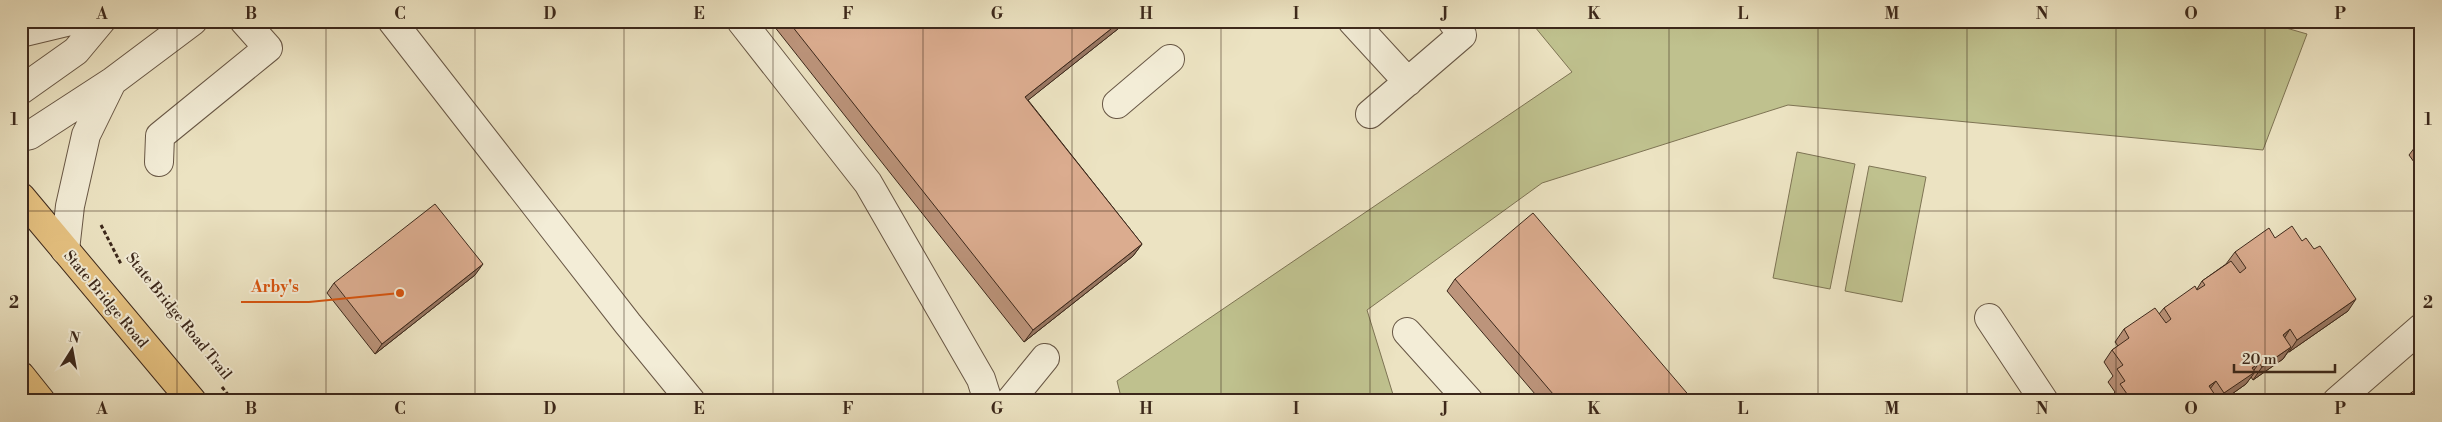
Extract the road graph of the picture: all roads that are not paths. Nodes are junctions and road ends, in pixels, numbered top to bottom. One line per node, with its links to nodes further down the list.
1 (71, 21): 9 (street)
2 (101, 21): 13 (street)
3 (193, 21): 11 (street)
4 (244, 21): 17 (street)
5 (392, 21): 27 (street)
6 (740, 21): 28 (street)
7 (1352, 21): 12 (street)
8 (1452, 21): 12 (street)
9 (21, 33)
10 (1170, 58): 14 (street)
11 (113, 81): 16 (street); 19 (street)
12 (1408, 82): 15 (street)
13 (21, 90)
14 (1117, 104)
15 (1370, 114)
16 (21, 137)
17 (159, 162)
18 (21, 197): 19 (highway, State Bridge Road)
19 (65, 250): 26 (highway, State Bridge Road)
20 (1989, 318): 31 (street)
21 (2421, 328): 32 (street)
22 (1408, 332): 30 (street)
23 (1046, 358): 29 (street)
24 (21, 376): 25 (highway)
25 (41, 401)
26 (192, 401)
27 (692, 401)
28 (988, 401)
29 (1010, 401)
30 (1469, 401)
31 (2044, 401)
32 (2337, 401)

